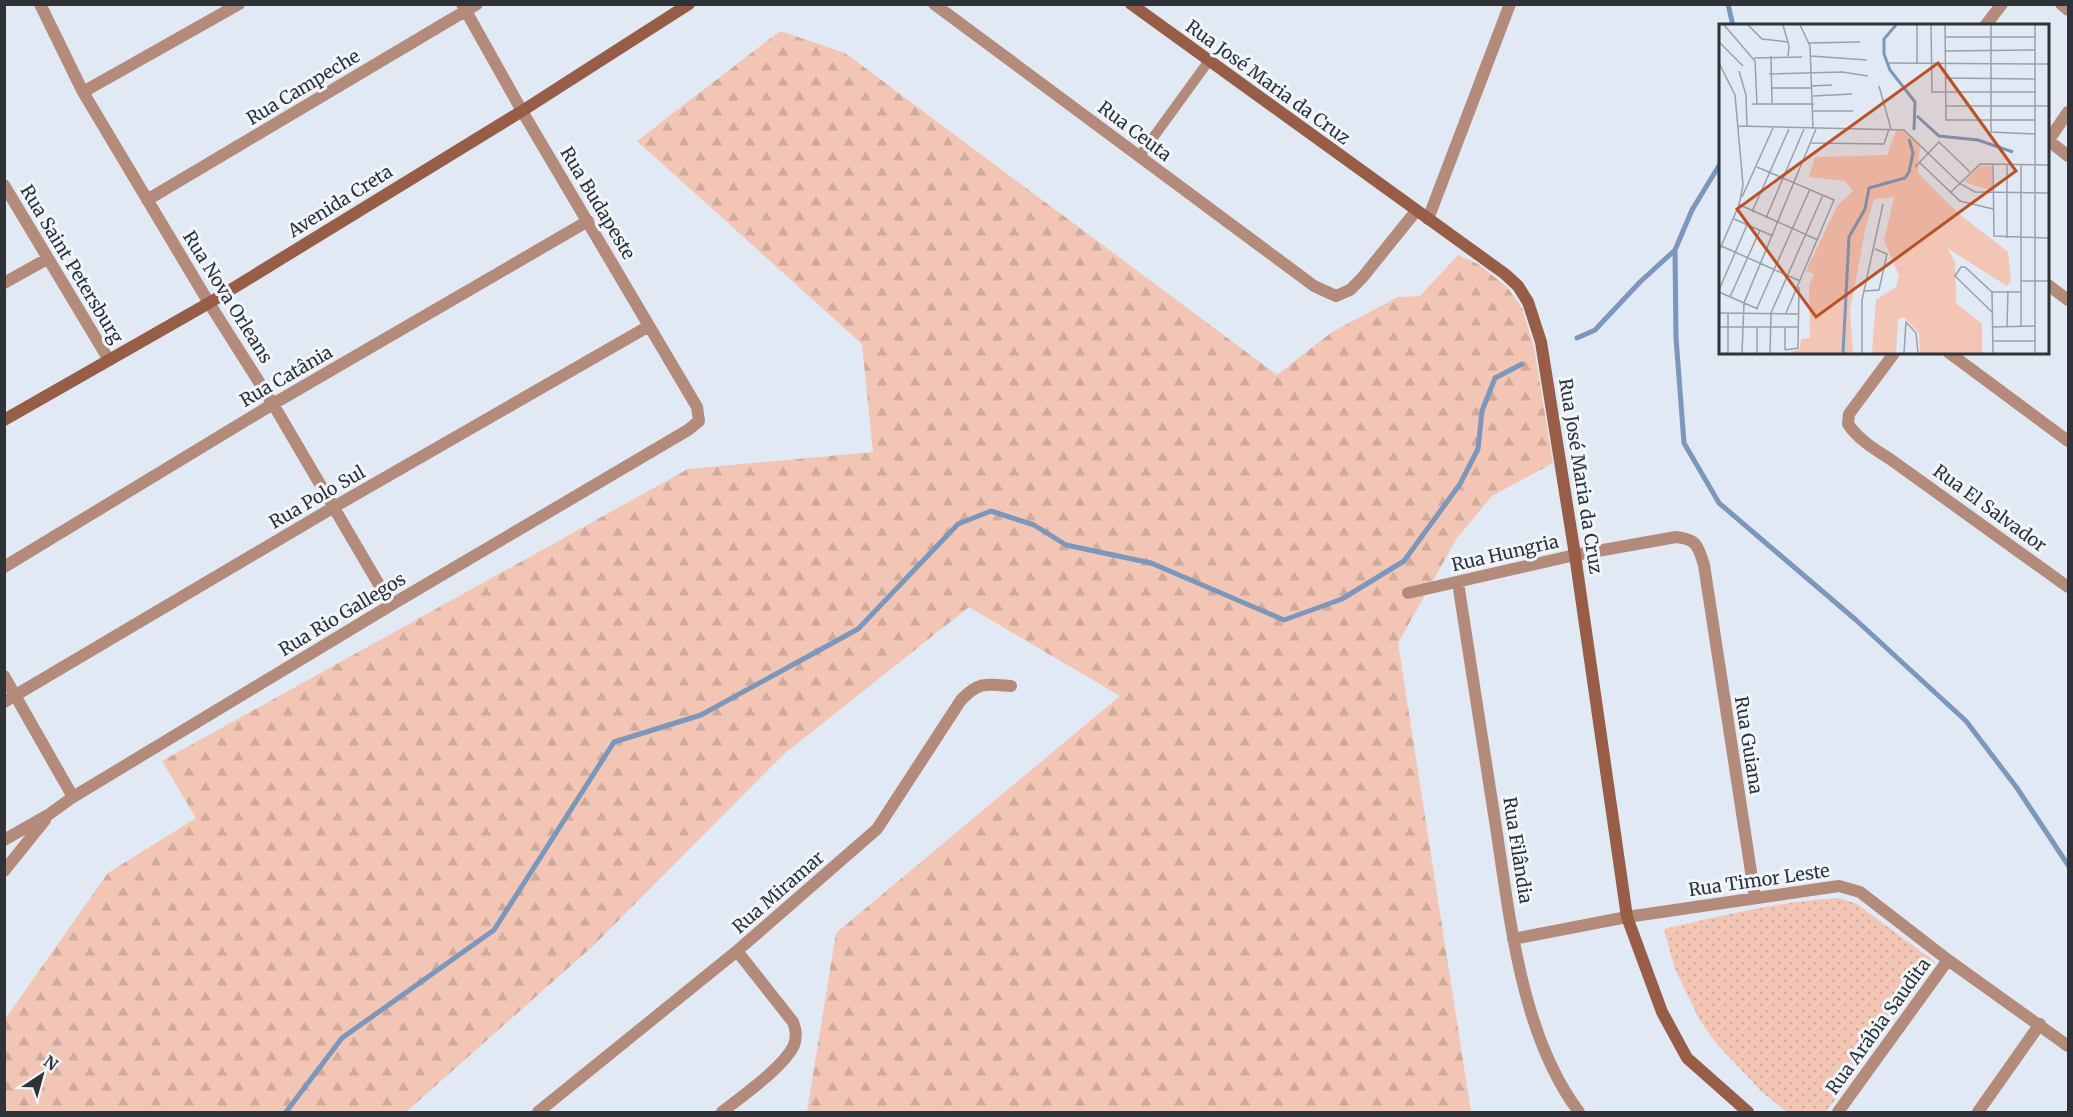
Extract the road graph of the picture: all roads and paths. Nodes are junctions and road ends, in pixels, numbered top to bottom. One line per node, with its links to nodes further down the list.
1 (40, 4): 13 (street, Rua Nova Orleans)
2 (239, 4): 13 (street)
3 (689, 4): 14 (street, Avenida Creta)
4 (934, 4): 19 (street, Rua Ceuta)
5 (1131, 4): 12 (street, Rua José Maria da Cruz)
6 (1510, 4): 23 (street)
7 (2002, 4): 11 (street)
8 (2061, 4): 10 (street)
9 (468, 7): 14 (street, Rua Budapeste); 21 (street, Rua Campeche)
10 (2068, 10)
11 (1987, 24)
12 (1208, 62): 19 (lane); 22 (street, Rua José Maria da Cruz)
13 (84, 92): 21 (street, Rua Nova Orleans)
14 (522, 111): 24 (street, Rua Budapeste); 29 (street, Avenida Creta)
15 (2068, 112): 16 (street)
16 (2049, 139)
17 (2049, 141): 18 (street)
18 (2068, 156)
19 (1139, 157): 22 (street, Rua Ceuta)
20 (4, 185): 25 (street, Rua Saint Petersburg)
21 (147, 200): 29 (street, Rua Nova Orleans)
22 (1416, 210): 23 (street, Rua José Maria da Cruz)
23 (1428, 219): 39 (street, Rua José Maria da Cruz)
24 (588, 221): 30 (street, Rua Budapeste); 34 (street, Rua Catânia)
25 (47, 259): 26 (street); 33 (street, Rua Saint Petersburg)
26 (4, 283)
27 (2049, 286): 28 (street)
28 (2068, 300)
29 (209, 303): 33 (street, Avenida Creta); 34 (street, Rua Nova Orleans)
30 (649, 326): 36 (street, Rua Budapeste); 38 (street, Rua Polo Sul)
31 (1893, 354): 42 (street, Rua El Salvador)
32 (1951, 354): 37 (street)
33 (109, 360): 35 (street, Avenida Creta)
34 (273, 404): 38 (street, Rua Nova Orleans); 40 (street, Rua Catânia)
35 (4, 420)
36 (699, 421): 45 (street, Rua Rio Gallegos)
37 (2068, 441)
38 (334, 507): 45 (street, Rua Nova Orleans); 48 (street, Rua Polo Sul)
39 (1575, 555): 41 (street, Rua Hungria); 44 (street, Rua Hungria); 54 (street, Rua José Maria da Cruz)
40 (4, 567)
41 (1458, 582): 43 (street, Rua Hungria); 55 (street, Rua Filândia)
42 (2068, 587)
43 (1408, 593)
44 (1708, 597): 53 (street, Rua Guiana)
45 (391, 605): 49 (street, Rua Rio Gallegos)
46 (4, 676): 48 (street)
47 (1011, 686): 56 (street, Rua Miramar)
48 (10, 699): 49 (street)
49 (73, 797): 50 (street, Rua Rio Gallegos)
50 (48, 815): 51 (street, Rua Rio Gallegos); 52 (street)
51 (4, 840)
52 (4, 871)
53 (1755, 898): 54 (street, Rua Timor Leste); 57 (street, Rua Timor Leste)
54 (1627, 917): 55 (street, Rua Timor Leste); 63 (street, Rua José Maria da Cruz)
55 (1513, 939): 62 (street, Rua Filândia)
56 (737, 951): 60 (street, Rua Miramar); 61 (street)
57 (1948, 960): 58 (street, Rua Timor Leste); 64 (street, Rua Arábia Saudita)
58 (2040, 1024): 59 (street, Rua Timor Leste); 65 (street)
59 (2068, 1046)
60 (538, 1113)
61 (722, 1113)
62 (1579, 1113)
63 (1748, 1113)
64 (1838, 1113)
65 (1978, 1113)

